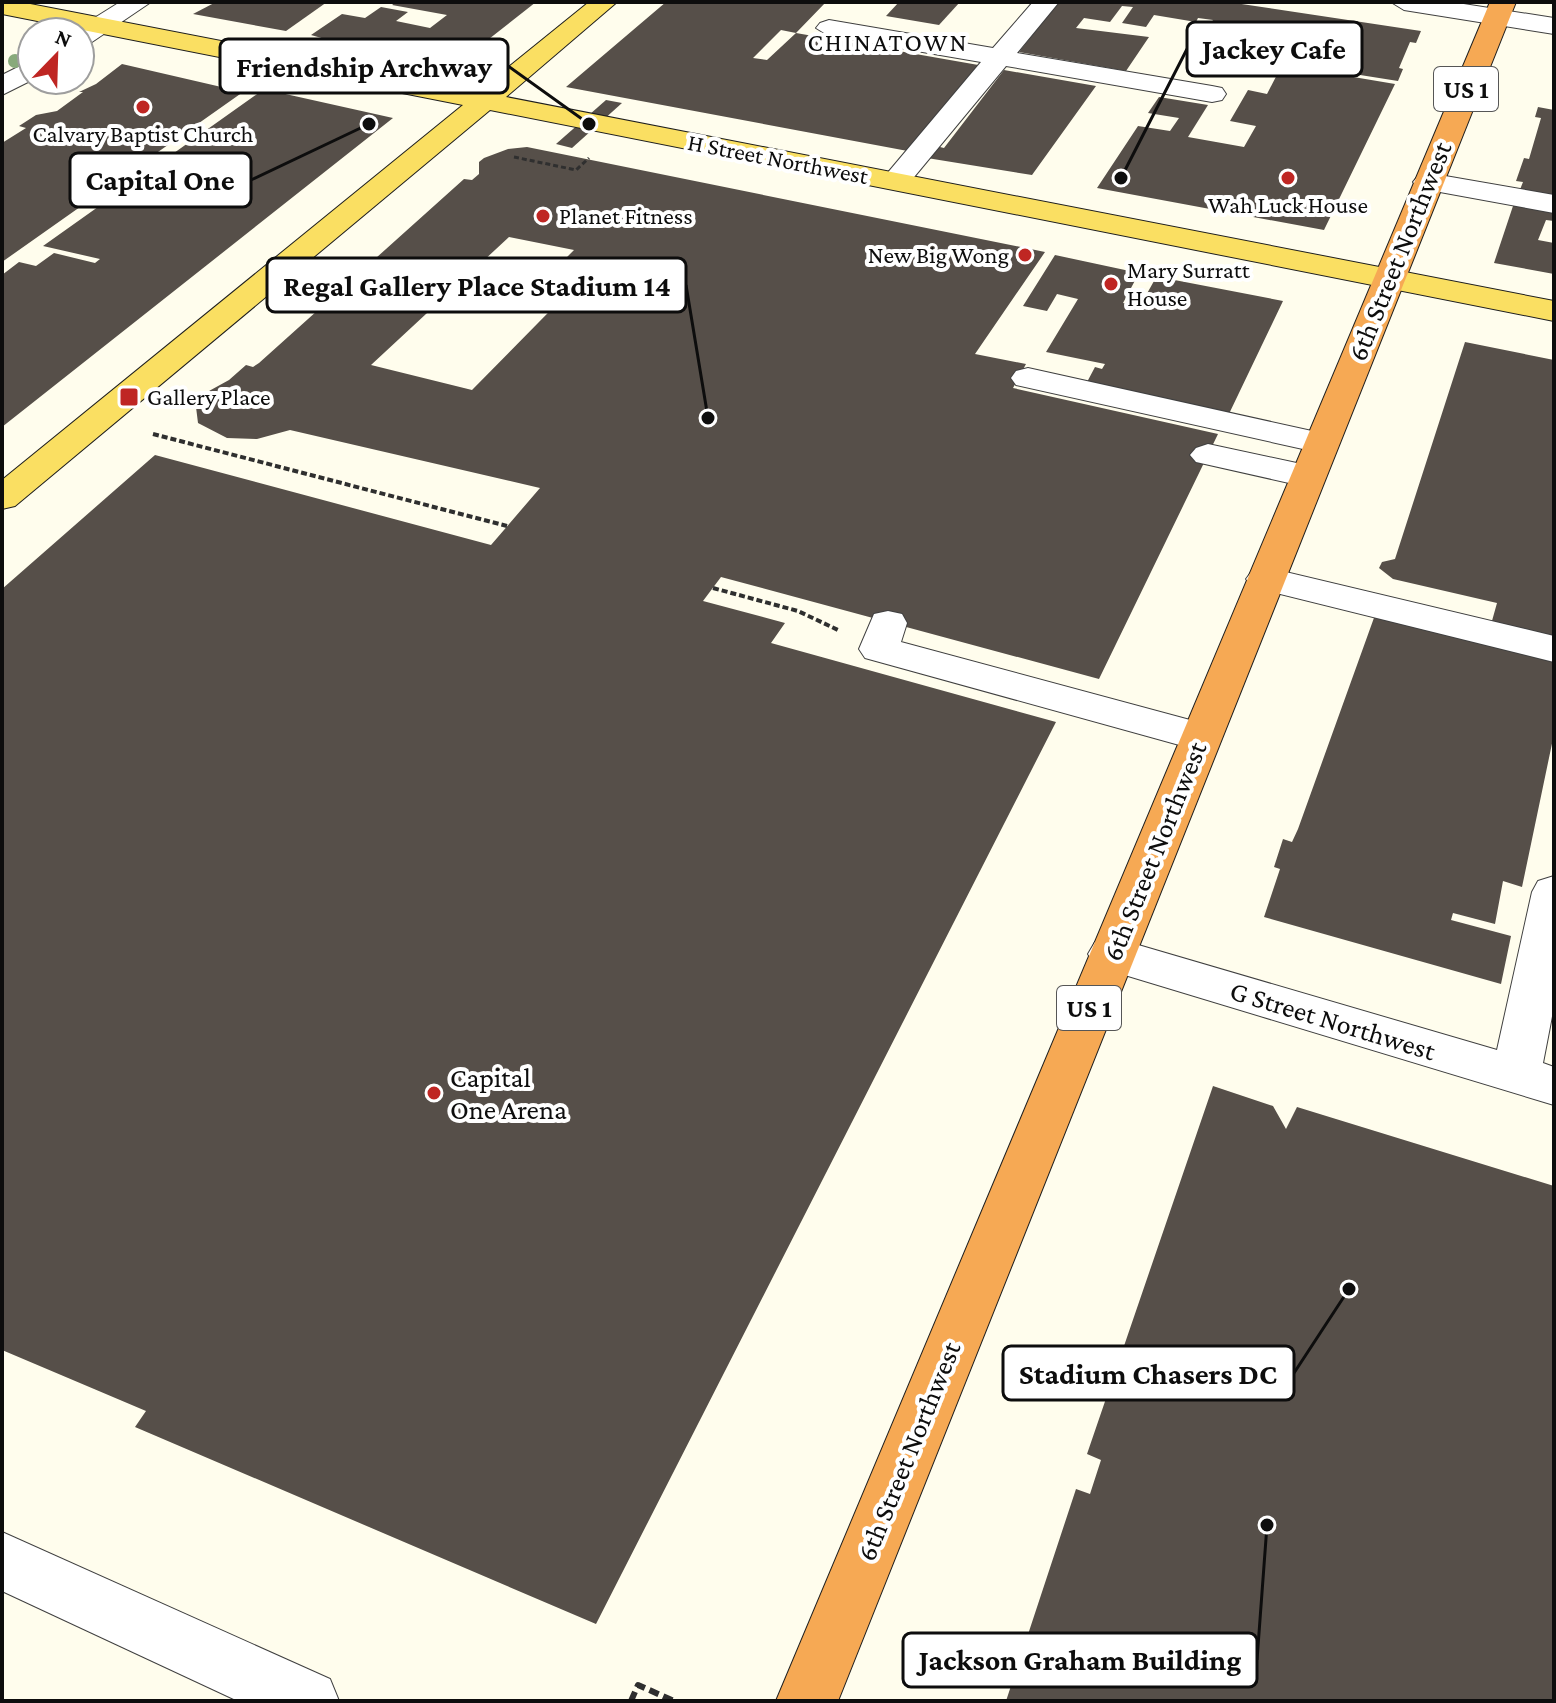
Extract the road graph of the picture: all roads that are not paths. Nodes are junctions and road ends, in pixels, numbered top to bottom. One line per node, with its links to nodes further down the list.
1 (138, 2): 9 (street)
2 (604, 2): 14 (main road)
3 (1046, 2): 12 (street)
4 (1404, 2): 6 (street)
5 (2, 6): 7 (main road, H Street Northwest)
6 (1500, 9): 8 (street); 16 (highway, 6th Street Northwest / US 1)
7 (36, 16)
8 (1554, 26)
9 (96, 28)
10 (829, 28): 12 (street)
11 (96, 33): 14 (main road, H Street Northwest)
12 (1001, 58): 13 (street); 15 (street)
13 (1212, 94)
14 (483, 102): 15 (main road, H Street Northwest); 23 (main road)
15 (895, 182): 18 (main road, H Street Northwest)
16 (1428, 182): 17 (street); 18 (highway, 6th Street Northwest / US 1)
17 (1554, 204)
18 (1387, 279): 19 (main road, H Street Northwest); 22 (highway, 6th Street Northwest / US 1)
19 (1554, 311)
20 (1028, 378): 22 (street)
21 (1208, 455): 22 (street)
22 (1314, 460): 24 (highway, 6th Street Northwest / US 1)
23 (2, 498)
24 (1265, 579): 26 (street); 27 (highway, 6th Street Northwest / US 1)
25 (888, 623): 27 (street)
26 (1554, 649)
27 (1201, 737): 29 (highway, 6th Street Northwest / US 1)
28 (1554, 892): 30 (street)
29 (1111, 954): 30 (street, G Street Northwest); 33 (highway, 6th Street Northwest / US 1)
30 (1535, 1080)
31 (2, 1561): 32 (street)
32 (308, 1701)
33 (807, 1701)

